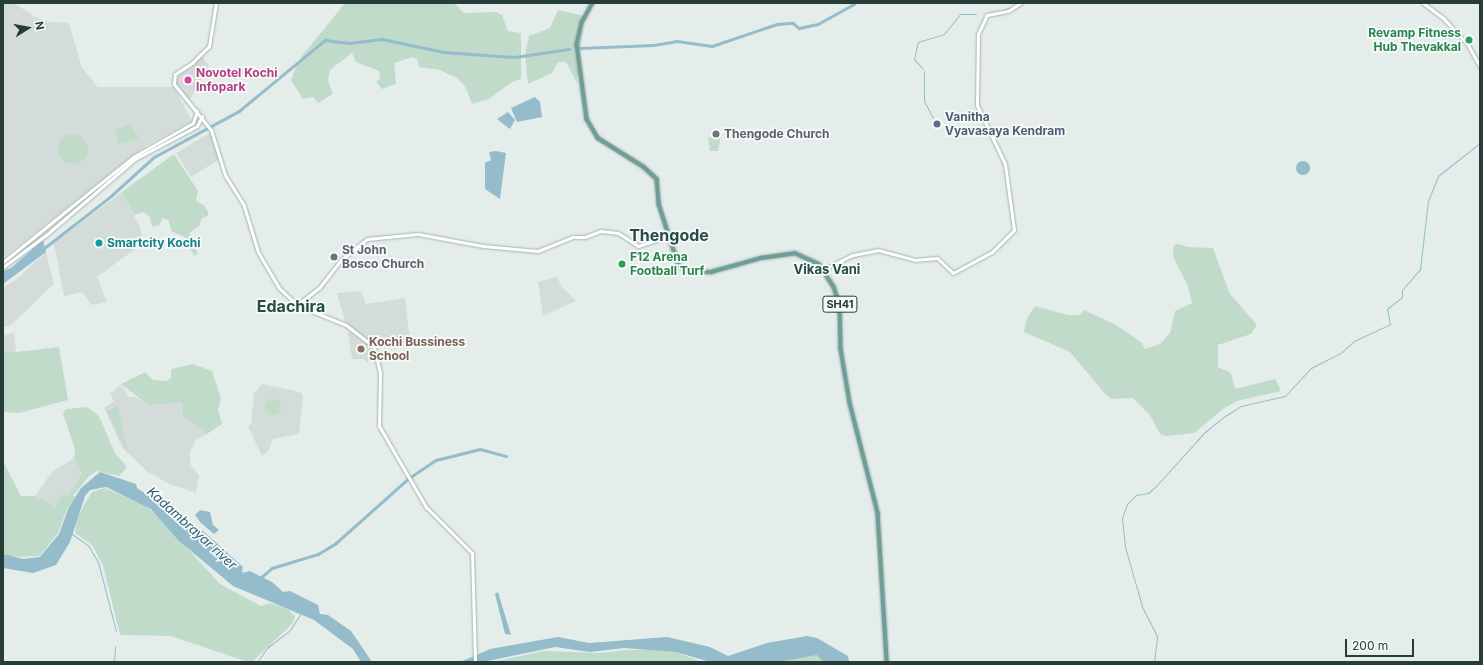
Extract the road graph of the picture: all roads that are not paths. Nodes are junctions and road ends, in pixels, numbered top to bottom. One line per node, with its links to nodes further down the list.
1 (216, 3): 6 (main road)
2 (593, 3): 11 (main road)
3 (1021, 3): 14 (main road)
4 (1423, 3): 5 (main road)
5 (1480, 67)
6 (196, 109): 7 (main road); 10 (main road)
7 (202, 116): 8 (main road); 9 (main road)
8 (207, 123): 9 (main road); 15 (main road)
9 (197, 126): 10 (main road)
10 (157, 145): 12 (main road); 13 (main road)
11 (668, 236): 14 (main road); 15 (main road)
12 (3, 262)
13 (3, 267)
14 (824, 269): 17 (main road, SH41)
15 (297, 305): 16 (main road)
16 (475, 662)
17 (887, 662)

